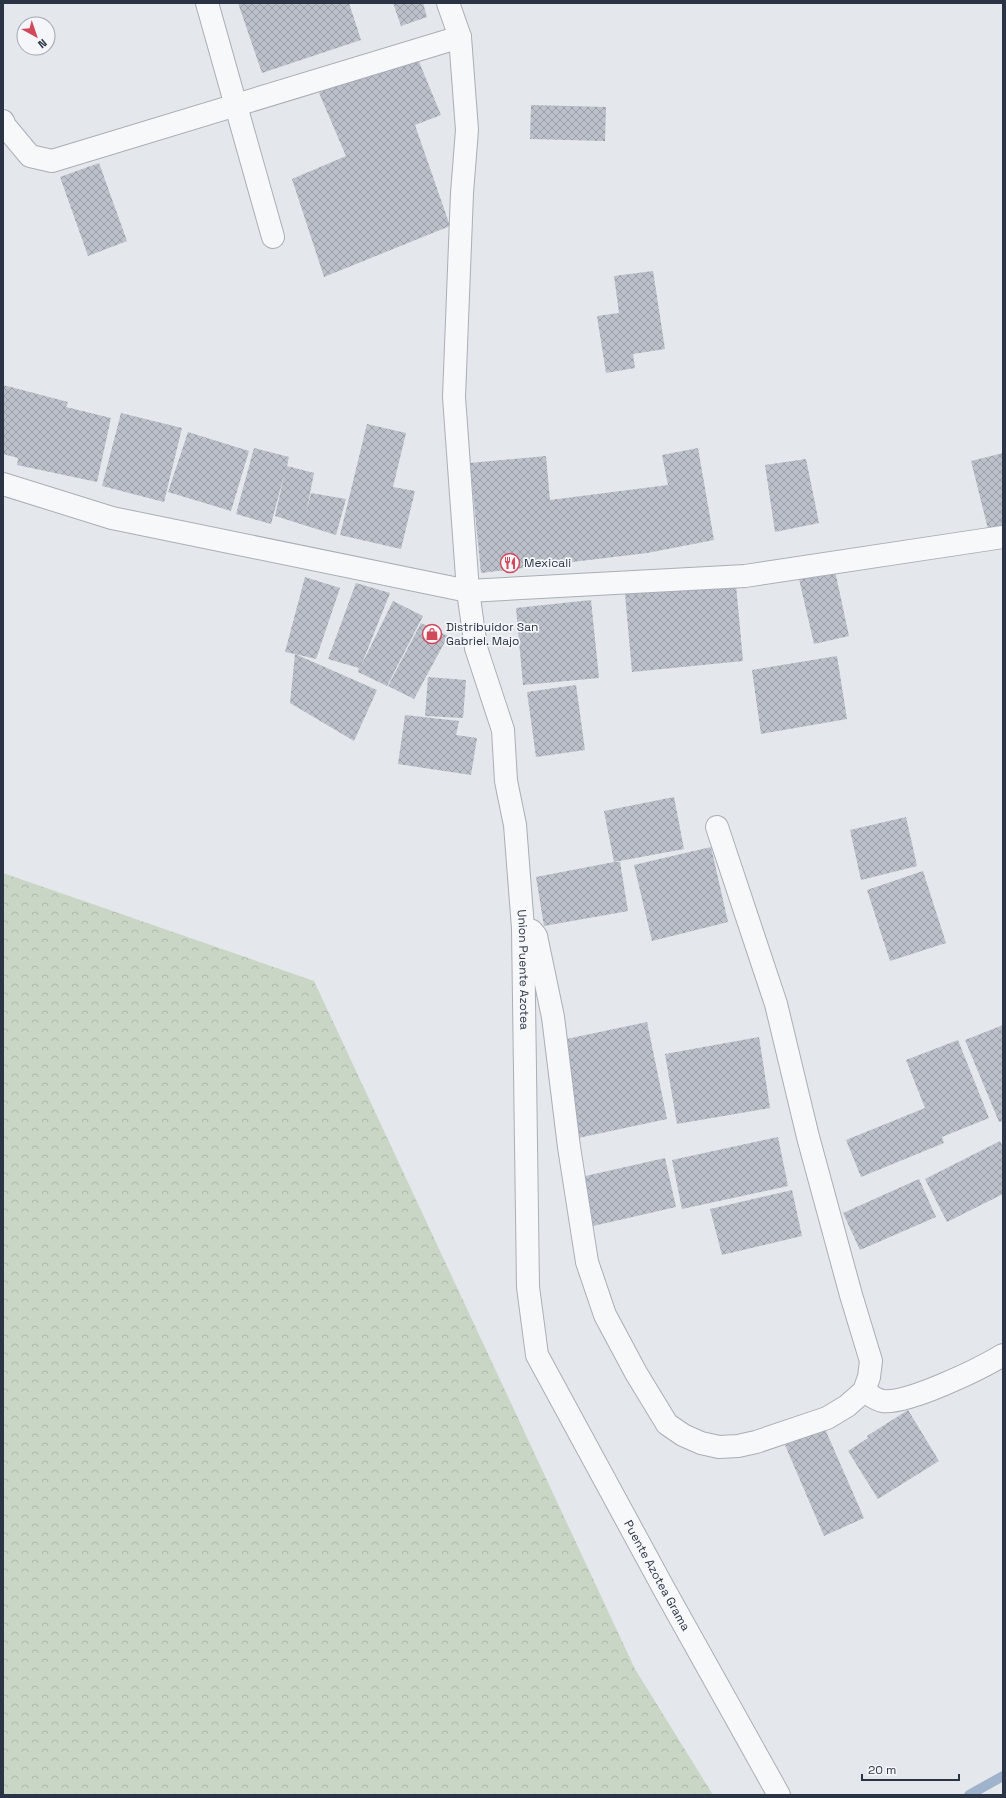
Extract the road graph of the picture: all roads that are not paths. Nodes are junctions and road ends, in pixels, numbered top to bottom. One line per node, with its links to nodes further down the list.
1 (207, 3): 4 (street)
2 (448, 3): 3 (street, Union Puente Azotea)
3 (460, 37): 4 (street); 9 (street, Union Puente Azotea)
4 (235, 105): 5 (street); 6 (street)
5 (3, 121)
6 (273, 237)
7 (3, 484): 9 (street)
8 (1003, 537): 9 (street)
9 (468, 591): 11 (street, Union Puente Azotea)
10 (717, 827): 14 (street)
11 (523, 928): 12 (street, Union Puente Azotea); 14 (street)
12 (537, 1355): 15 (street, Puente Azotea Grama)
13 (1003, 1356): 14 (street)
14 (864, 1391)
15 (779, 1795)

